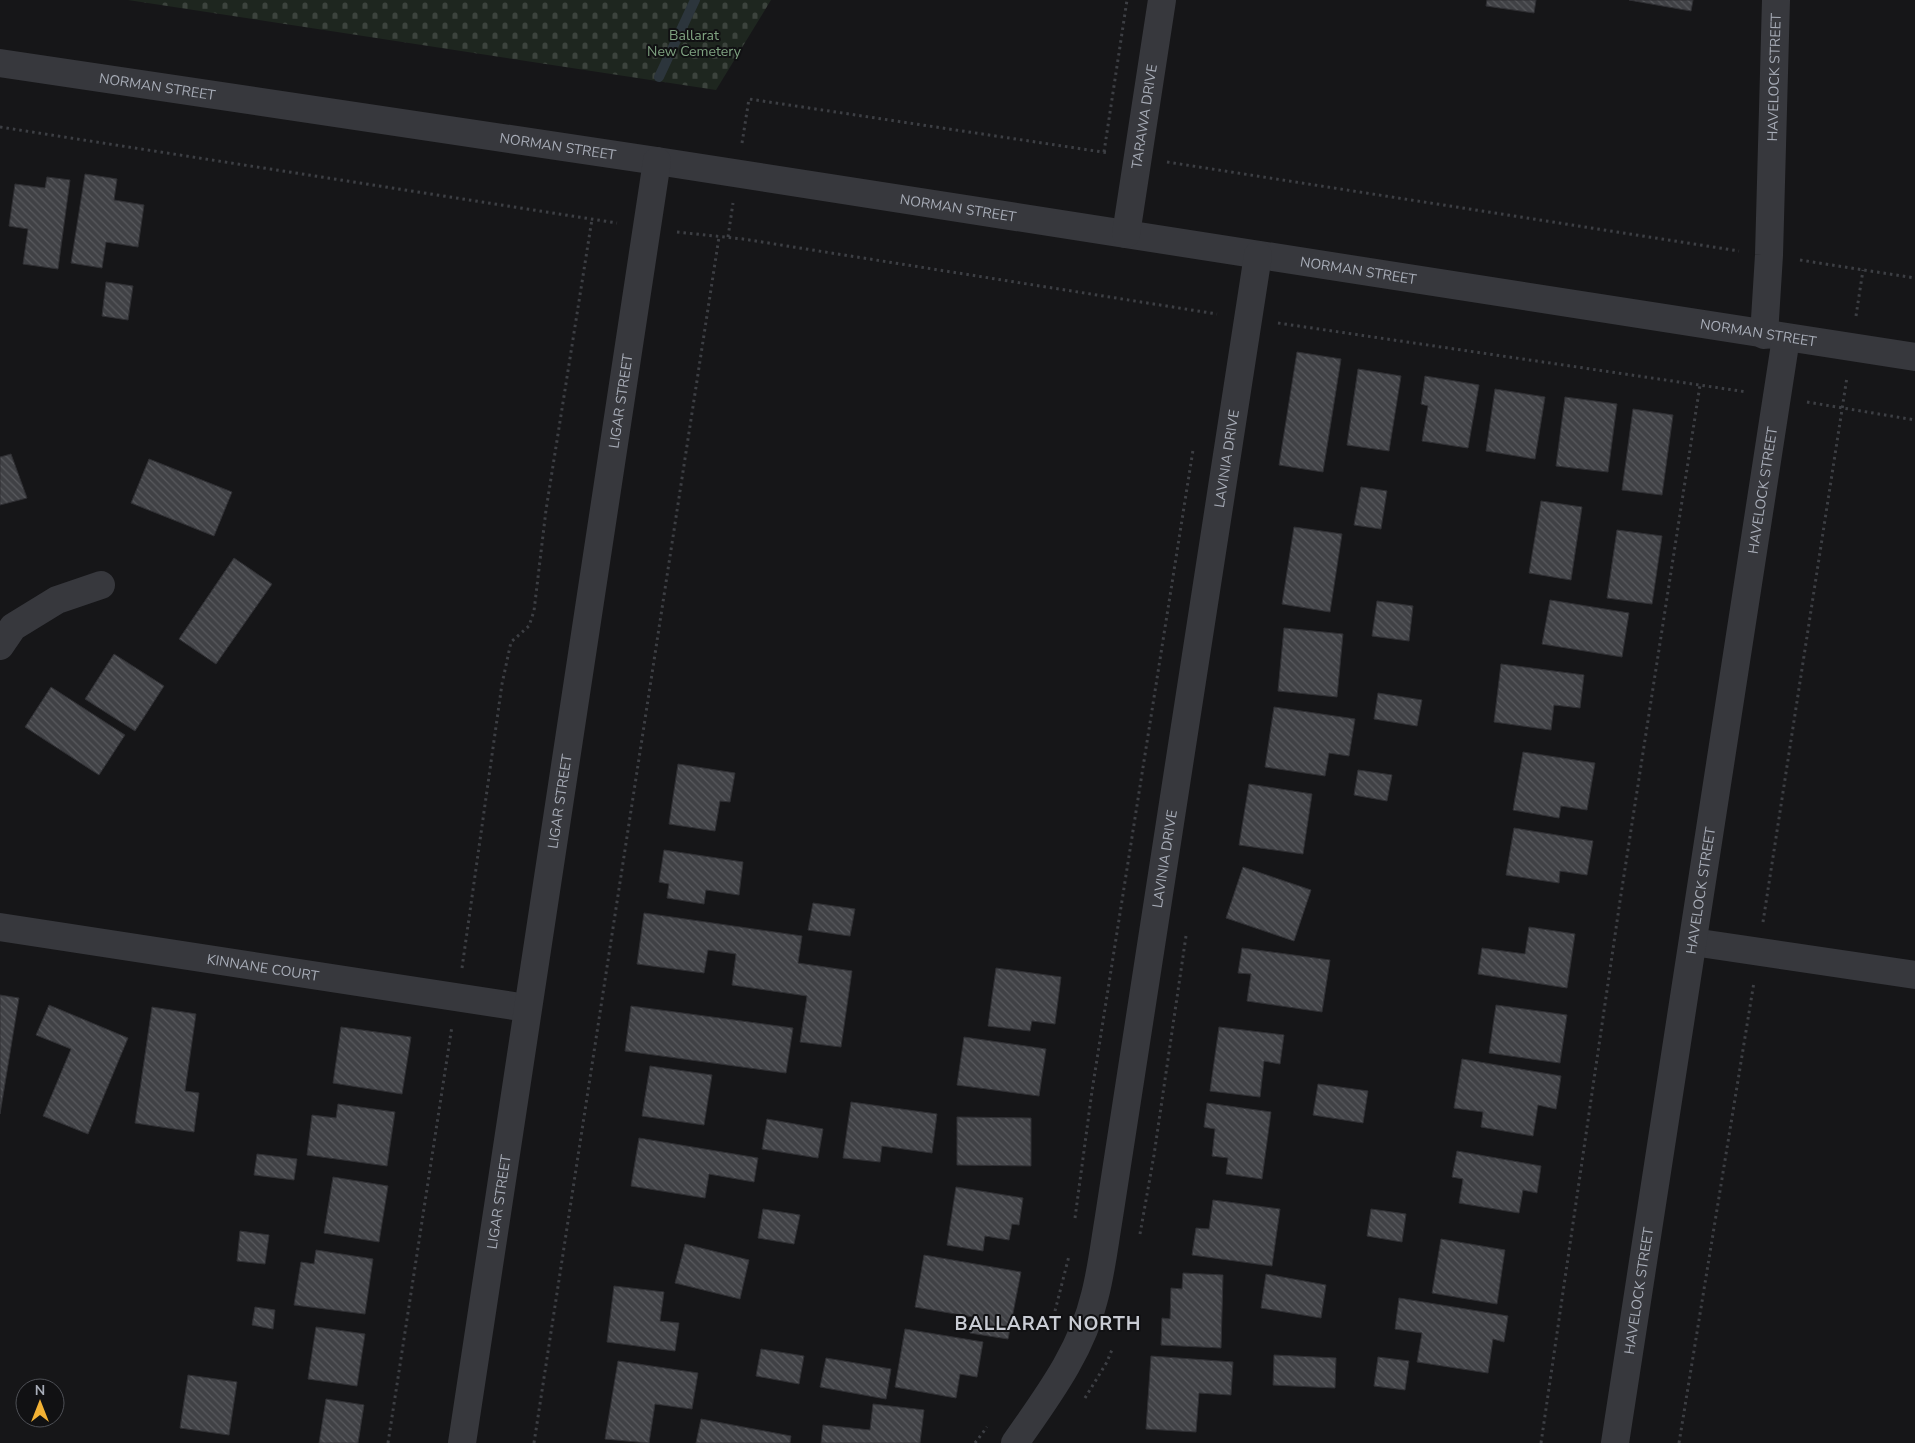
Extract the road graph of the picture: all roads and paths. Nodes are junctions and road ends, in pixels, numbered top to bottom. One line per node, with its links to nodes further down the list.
1 (1127, 0): 6 (path)
2 (1162, 0): 7 (street, TARAWA DRIVE)
3 (1776, 0): 16 (street, HAVELOCK STREET)
4 (0, 63): 8 (street, NORMAN STREET)
5 (0, 127): 10 (path)
6 (1104, 152): 7 (path); 9 (path)
7 (1138, 158): 12 (street, TARAWA DRIVE); 16 (path)
8 (657, 161): 9 (street, NORMAN STREET); 11 (street, LIGAR STREET)
9 (738, 173): 12 (street, NORMAN STREET); 14 (path)
10 (592, 219): 11 (path); 34 (path)
11 (646, 228): 13 (path); 35 (street, LIGAR STREET)
12 (1126, 234): 15 (street, NORMAN STREET)
13 (719, 237): 14 (path); 42 (path)
14 (728, 238): 19 (path)
15 (1258, 255): 19 (street, LAVINIA DRIVE); 20 (street, NORMAN STREET)
16 (1769, 255): 17 (path); 20 (street, HAVELOCK STREET)
17 (1863, 270): 18 (path); 21 (path)
18 (1915, 278)
19 (1248, 318): 23 (path); 44 (street, LAVINIA DRIVE)
20 (1775, 336): 21 (street, NORMAN STREET); 24 (street, HAVELOCK STREET)
21 (1851, 348): 22 (street, NORMAN STREET); 25 (path)
22 (1915, 357)
23 (1700, 385): 24 (path); 45 (path)
24 (1777, 397): 25 (path); 31 (street, HAVELOCK STREET)
25 (1842, 408): 26 (path); 32 (path)
26 (1915, 420)
27 (1193, 450): 36 (path)
28 (101, 584): 29 (street)
29 (0, 646)
30 (0, 927): 34 (street, KINNANE COURT)
31 (1693, 942): 32 (street); 46 (street, HAVELOCK STREET)
32 (1759, 950): 33 (street); 47 (path)
33 (1915, 975)
34 (458, 997): 35 (street, KINNANE COURT); 40 (path)
35 (527, 1008): 41 (street, LIGAR STREET)
36 (1075, 1222)
37 (1071, 1250): 38 (path)
38 (1055, 1314)
39 (991, 1421): 43 (path)
40 (388, 1443)
41 (462, 1443)
42 (534, 1443)
43 (975, 1443)
44 (1015, 1443)
45 (1541, 1443)
46 (1615, 1443)
47 (1679, 1443)

